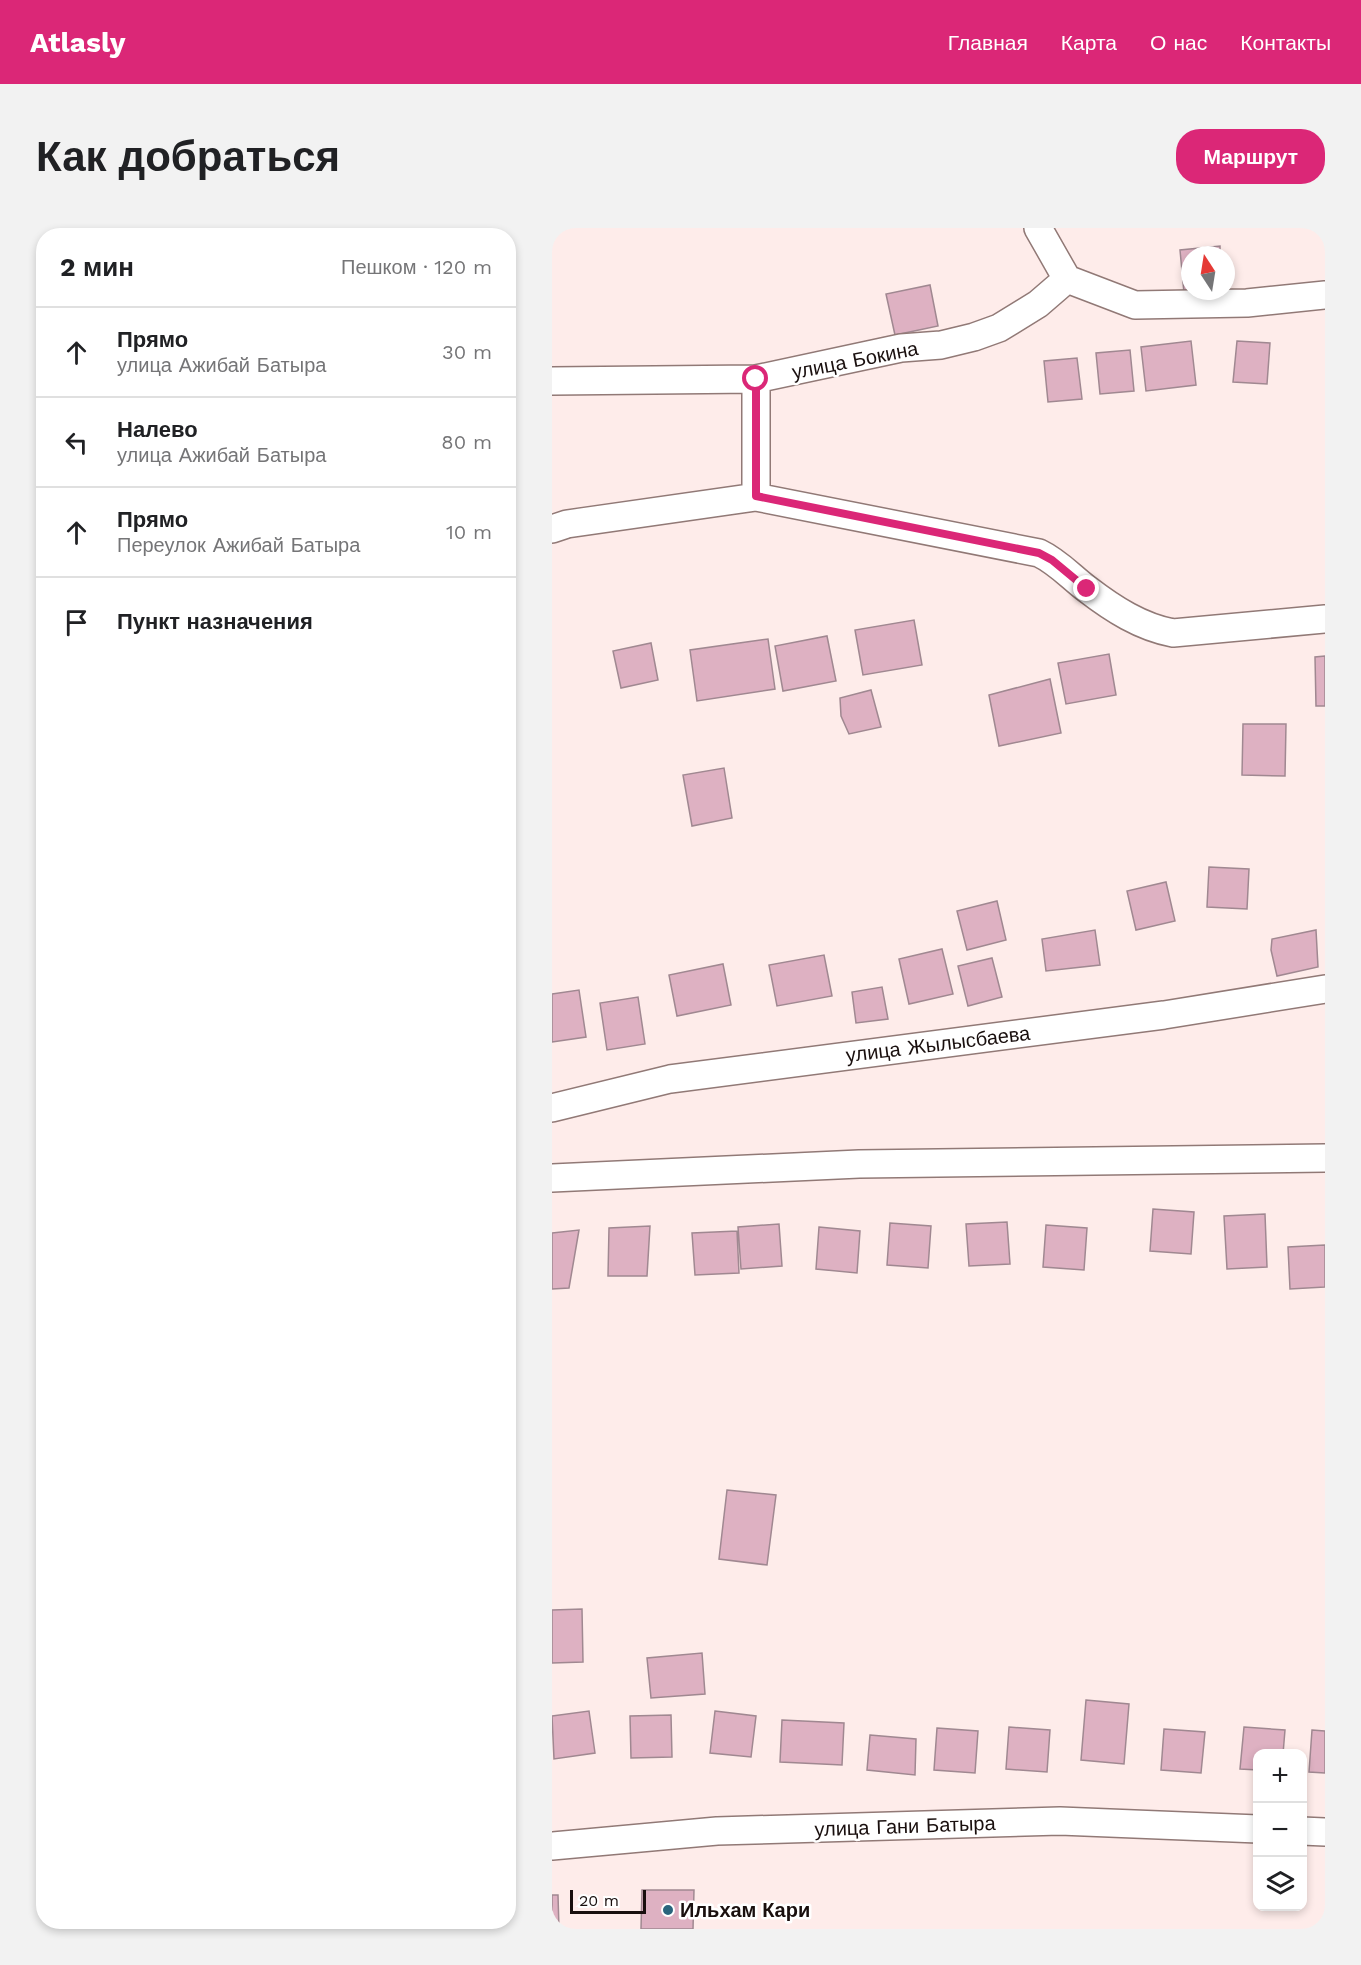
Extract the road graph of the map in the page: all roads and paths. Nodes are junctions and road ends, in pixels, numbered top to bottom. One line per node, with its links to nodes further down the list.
1 (1038, 228): 2 (street)
2 (1067, 279): 3 (street); 4 (street, улица Бокина)
3 (1325, 295)
4 (756, 379): 5 (street, улица Бокина); 6 (street)
5 (552, 381)
6 (756, 496): 7 (street); 8 (street)
7 (552, 529)
8 (1325, 619)
9 (1325, 988): 10 (street, улица Жылысбаева)
10 (552, 1108)
11 (1325, 1158): 12 (street)
12 (552, 1178)
13 (1253, 1829): 16 (street, улица Гани Батыра)
14 (1307, 1831): 15 (street)
15 (1325, 1832)
16 (552, 1846)

